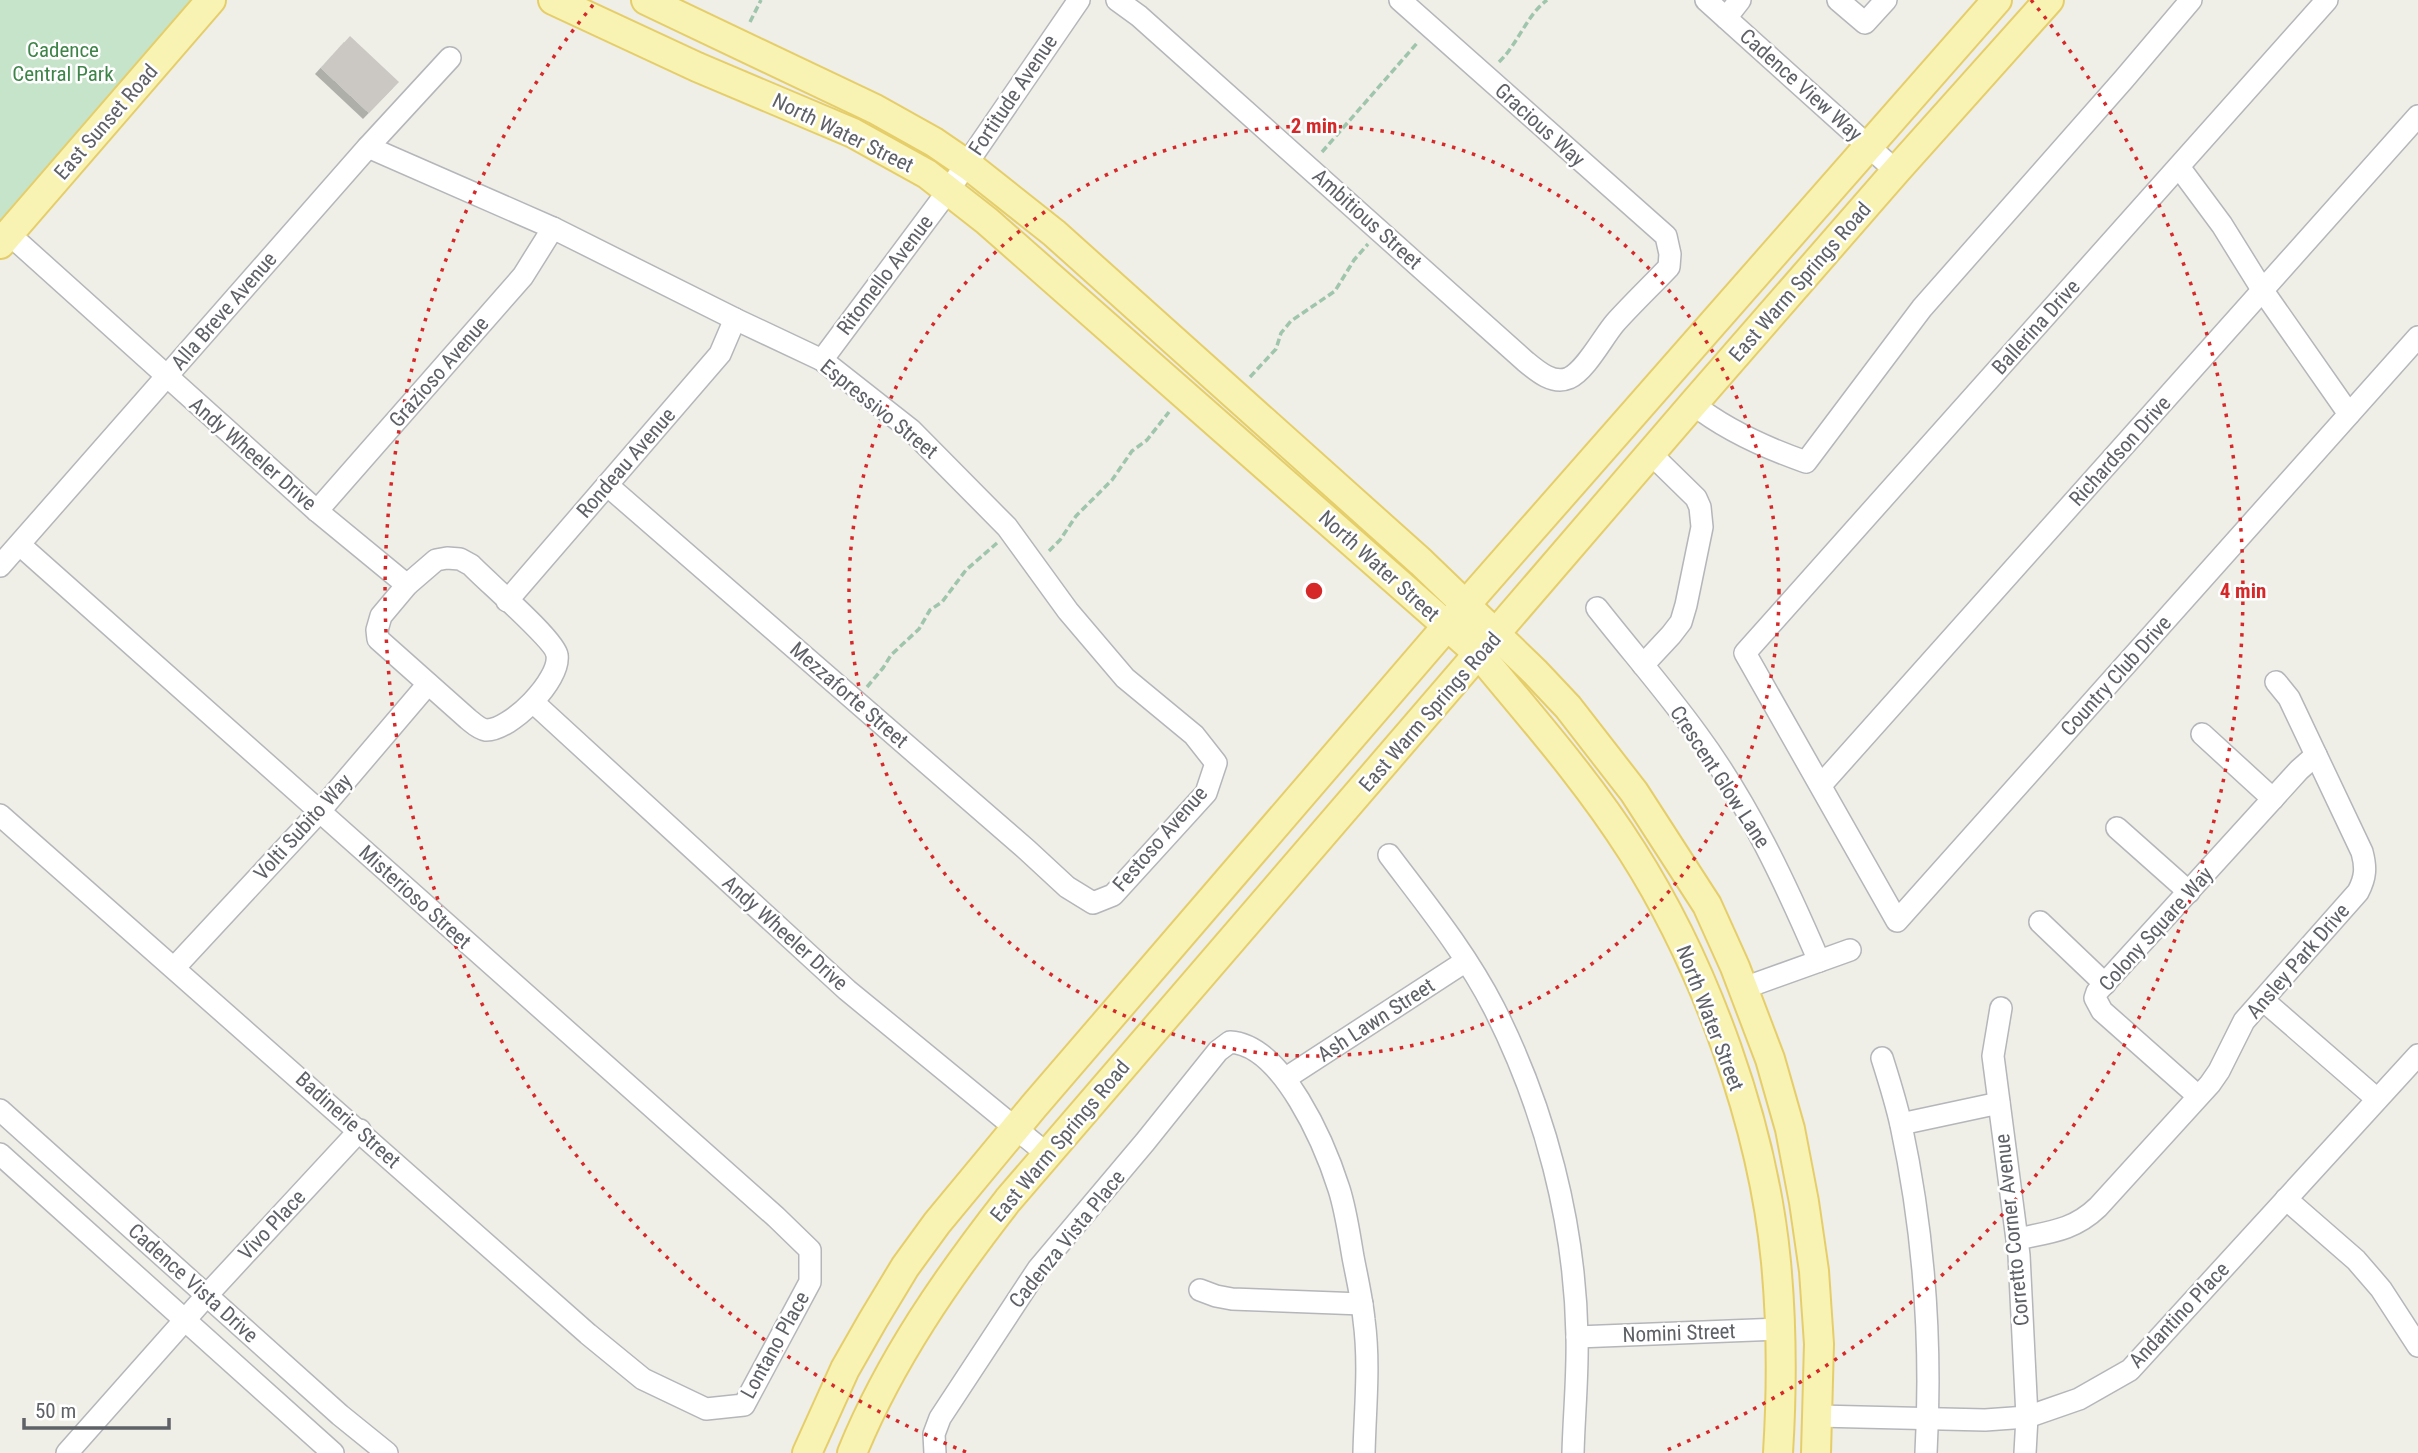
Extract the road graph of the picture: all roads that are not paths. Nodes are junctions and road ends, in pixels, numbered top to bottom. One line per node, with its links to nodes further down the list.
1 (211, 0): 25 (main road, East Sunset Road)
2 (553, 0): 23 (main road, North Water Street)
3 (646, 0): 20 (main road, North Water Street)
4 (1079, 0): 20 (street, Fortitude Avenue)
5 (1117, 0): 31 (street, Ambitious Street)
6 (1400, 0): 31 (street, Gracious Way)
7 (1706, 0): 15 (street, Cadence View Way)
8 (1740, 0): 15 (street)
9 (1838, 0): 10 (street)
10 (1886, 0)
11 (1997, 0): 18 (main road, East Warm Springs Road)
12 (2049, 0): 22 (main road, East Warm Springs Road)
13 (2191, 0): 32 (street)
14 (2327, 0): 21 (street, Ballerina Drive)
15 (1726, 18): 18 (street, Cadence View Way)
16 (450, 58): 19 (street, Alla Breve Avenue)
17 (2418, 116): 26 (street, Richardson Drive)
18 (1868, 145): 22 (street, Cadence View Way); 41 (main road, East Warm Springs Road)
19 (368, 147): 24 (street, Espressivo Street); 30 (street, Alla Breve Avenue)
20 (966, 164): 23 (street, Fortitude Avenue); 41 (main road, North Water Street)
21 (2179, 167): 26 (street); 52 (street, Ballerina Drive)
22 (1896, 171): 32 (main road, East Warm Springs Road)
23 (948, 191): 29 (street, Ritomello Avenue); 43 (main road, North Water Street)
24 (553, 228): 27 (street, Espressivo Street); 36 (street, Grazioso Avenue)
25 (5, 239): 30 (street, Andy Wheeler Drive)
26 (2263, 291): 33 (street); 52 (street, Richardson Drive)
27 (735, 319): 29 (street, Espressivo Street); 35 (street, Rondeau Avenue)
28 (2418, 337): 33 (street, Country Club Drive)
29 (822, 360): 51 (street, Espressivo Street)
30 (167, 377): 36 (street, Andy Wheeler Drive); 37 (street, Alla Breve Avenue)
31 (1555, 380)
32 (1693, 404): 34 (main road, East Warm Springs Road)
33 (2350, 414): 52 (street, Country Club Drive)
34 (1651, 454): 44 (main road, East Warm Springs Road); 45 (street)
35 (607, 485): 40 (street, Rondeau Avenue); 59 (street, Mezzaforte Street)
36 (317, 510): 39 (street, Andy Wheeler Drive)
37 (20, 545): 38 (street, Alla Breve Avenue); 54 (street, Misterioso Street)
38 (0, 566)
39 (407, 585): 40 (street); 47 (street)
40 (507, 601): 48 (street)
41 (1466, 604): 43 (main road, East Warm Springs Road); 44 (main road, North Water Street)
42 (1597, 608): 45 (street, Crescent Glow Lane)
43 (1447, 626): 44 (main road, North Water Street); 77 (main road, East Warm Springs Road)
44 (1488, 645): 66 (main road, North Water Street); 80 (main road, East Warm Springs Road); 88 (main road, North Water Street)
45 (1643, 666): 63 (street, Crescent Glow Lane)
46 (2276, 682): 50 (street, Ansley Park Drive)
47 (428, 684): 48 (street); 54 (street, Volti Subito Way)
48 (533, 702): 77 (street, Andy Wheeler Drive)
49 (2202, 734): 53 (street)
50 (2316, 755): 53 (street, Colony Square Way); 67 (street, Ansley Park Drive)
51 (1216, 763): 59 (street, Festoso Avenue)
52 (1821, 785)
53 (2273, 799): 58 (street, Colony Square Way)
54 (319, 812): 64 (street, Volti Subito Way); 83 (street, Misterioso Street)
55 (0, 815): 64 (street, Badinerie Street)
56 (2117, 828): 58 (street)
57 (1389, 855): 62 (street)
58 (2189, 892): 65 (street, Colony Square Way)
59 (1093, 903)
60 (2040, 922): 65 (street)
61 (1850, 950): 63 (street)
62 (1466, 961): 71 (street, Ash Lawn Street); 89 (street)
63 (1819, 961): 66 (street)
64 (174, 967): 78 (street, Badinerie Street)
65 (2105, 984): 72 (street, Colony Square Way)
66 (1744, 988): 92 (main road, North Water Street)
67 (2263, 1000): 72 (street, Ansley Park Drive); 73 (street)
68 (2001, 1008): 74 (street, Corretto Corner Avenue)
69 (2418, 1055): 73 (street, Andantino Place)
70 (1882, 1058): 76 (street)
71 (1286, 1079): 86 (street); 100 (street, Cadenza Vista Place)
72 (2198, 1096): 82 (street, Ansley Park Drive)
73 (2377, 1099): 81 (street, Andantino Place)
74 (1999, 1103): 76 (street); 82 (street, Corretto Corner Avenue)
75 (0, 1110): 85 (street, Cadence Vista Drive)
76 (1901, 1124): 94 (street)
77 (1015, 1128): 80 (street, Andy Wheeler Drive); 98 (main road, East Warm Springs Road)
78 (360, 1130): 85 (street, Vivo Place); 91 (street, Badinerie Street)
79 (0, 1154): 87 (street, Cadence Vista Drive)
80 (1047, 1154): 99 (main road, East Warm Springs Road)
81 (2286, 1199): 90 (street); 93 (street, Andantino Place)
82 (2017, 1239): 93 (street, Corretto Corner Avenue)
83 (810, 1250): 91 (street, Lontano Place)
84 (1200, 1290): 86 (street)
85 (207, 1295): 87 (street, Vivo Place); 97 (street, Cadence Vista Drive)
86 (1362, 1304): 101 (street)
87 (186, 1320): 95 (street, Vivo Place); 96 (street, Cadence Vista Drive)
88 (1780, 1329): 89 (street, Nomini Street); 103 (main road, North Water Street)
89 (1577, 1338): 102 (street)
90 (2418, 1346)
91 (706, 1409)
92 (1818, 1416): 94 (street, Andantino Place); 104 (main road, North Water Street)
93 (2027, 1417): 94 (street, Andantino Place); 106 (street, Corretto Corner Avenue)
94 (1927, 1419): 105 (street)
95 (67, 1453)
96 (333, 1453)
97 (387, 1453)
98 (807, 1453)
99 (852, 1453)
100 (935, 1453)
101 (1364, 1453)
102 (1573, 1453)
103 (1778, 1453)
104 (1816, 1453)
105 (1926, 1453)
106 (2025, 1453)

